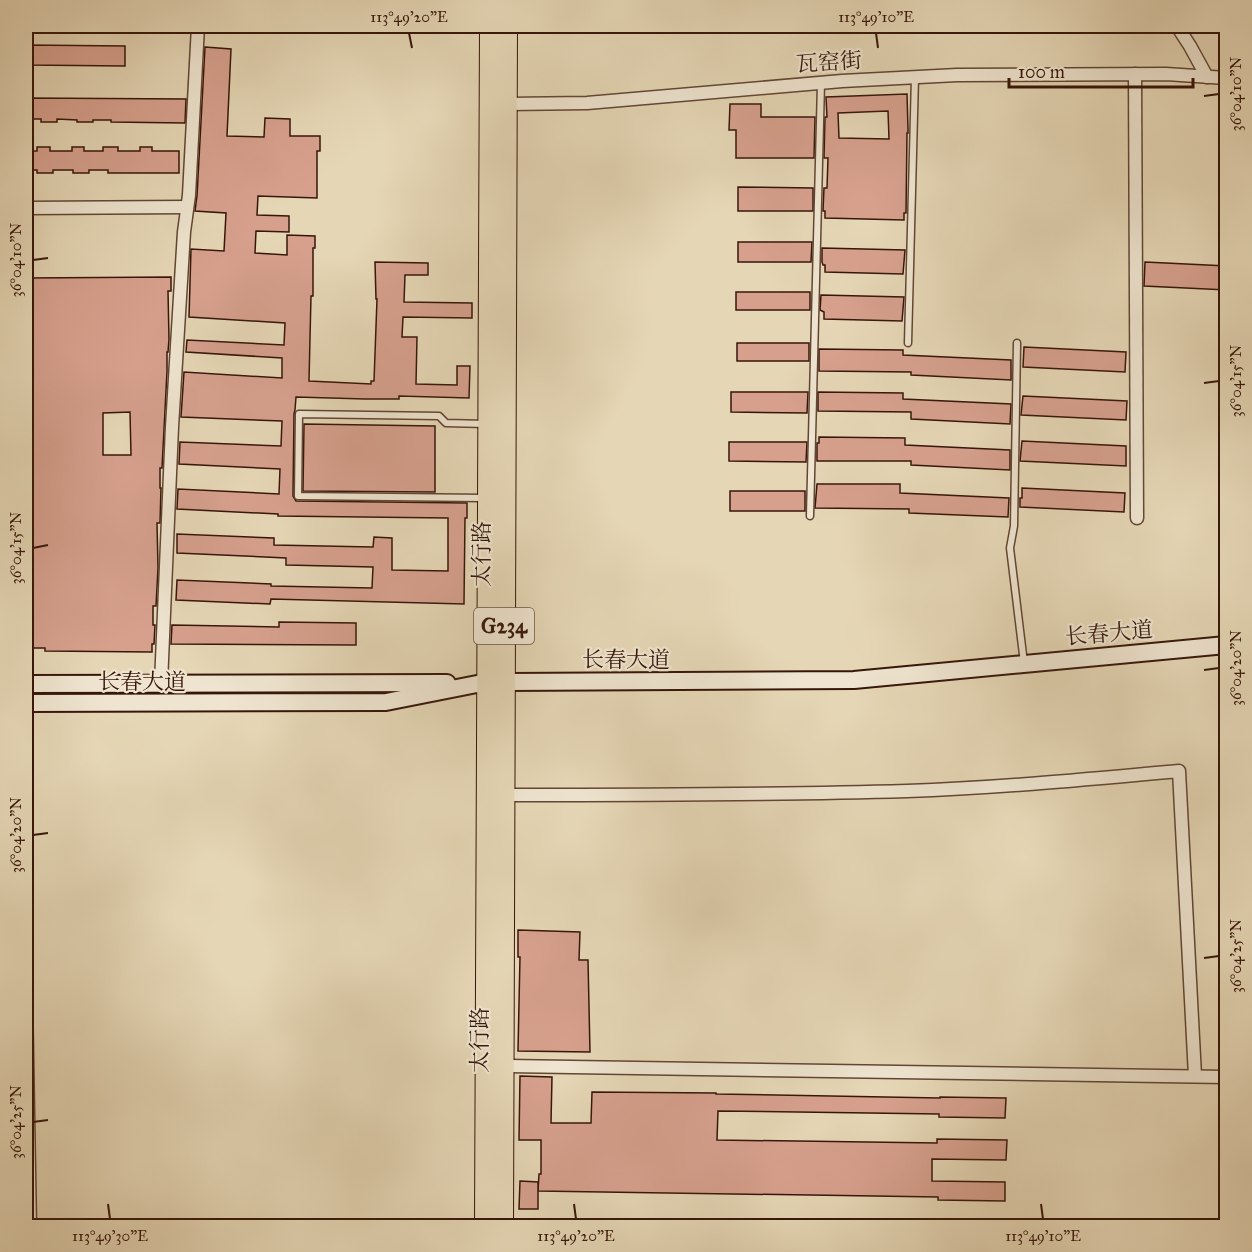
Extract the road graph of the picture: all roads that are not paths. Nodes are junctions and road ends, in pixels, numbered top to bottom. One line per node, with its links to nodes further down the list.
1 (198, 26): 11 (street)
2 (490, 26): 15 (highway, 太行路 / G234)
3 (507, 26): 10 (highway, 太行路 / G234)
4 (1177, 26): 7 (street)
5 (1135, 74): 6 (street, 瓦窑街); 7 (street, 瓦窑街); 18 (street)
6 (915, 77): 9 (street, 瓦窑街); 13 (lane)
7 (1207, 77): 8 (street, 瓦窑街)
8 (1227, 78)
9 (821, 83): 10 (street, 瓦窑街); 17 (lane)
10 (507, 104): 21 (highway, 太行路 / G234)
11 (187, 207): 12 (street); 22 (street)
12 (26, 208)
13 (909, 343)
14 (1017, 343): 20 (lane)
15 (488, 424): 16 (highway, 太行路 / G234); 16 (lane)
16 (488, 498): 21 (highway, 太行路 / G234)
17 (810, 516)
18 (1137, 518)
19 (1227, 645): 20 (main road, 长春大道)
20 (1024, 664): 21 (main road, 长春大道)
21 (496, 682): 22 (main road); 24 (main road, 长春大道); 25 (highway, 太行路 / G234); 31 (highway, 太行路 / G234)
22 (161, 683): 23 (main road)
23 (26, 684)
24 (26, 704)
25 (504, 795): 27 (highway, 太行路 / G234); 28 (street)
26 (26, 999): 30 (street)
27 (503, 1066): 28 (street); 32 (highway, 太行路 / G234)
28 (1195, 1076): 29 (street)
29 (1227, 1077)
30 (30, 1227)
31 (485, 1227)
32 (502, 1227)

